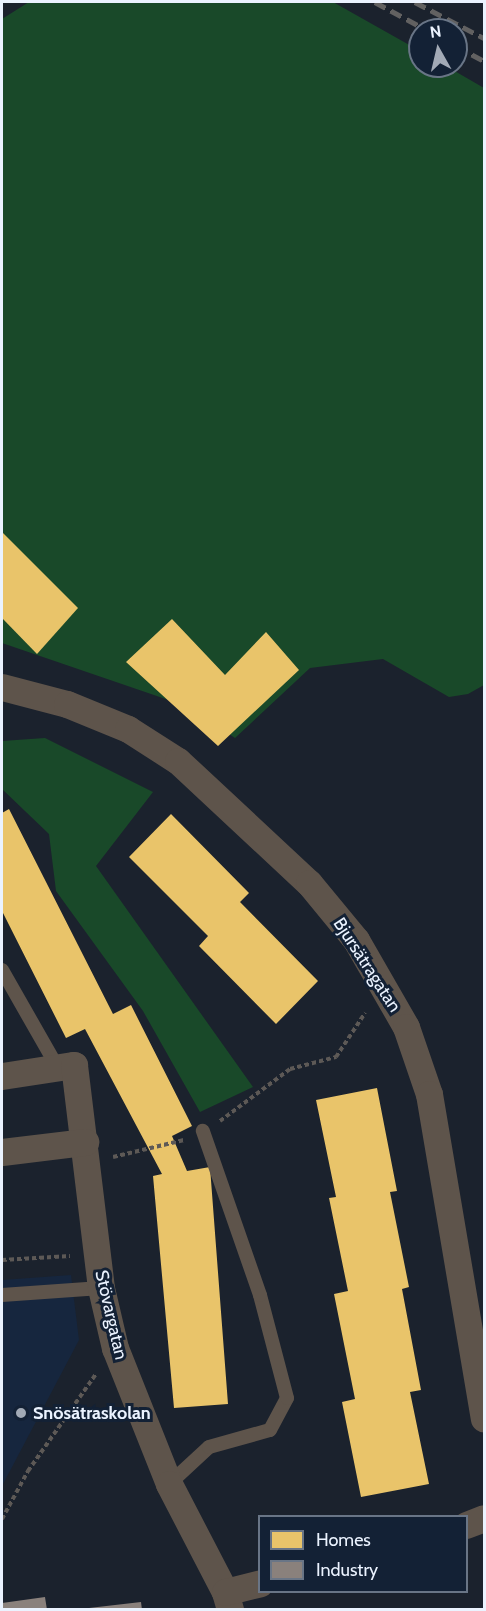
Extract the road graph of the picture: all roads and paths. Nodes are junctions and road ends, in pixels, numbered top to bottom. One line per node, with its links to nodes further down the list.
1 (2, 687): 15 (street, Bjursätragatan)
2 (2, 970): 4 (lane)
3 (365, 1012): 5 (path)
4 (58, 1068): 6 (street); 8 (street, Stövargatan)
5 (290, 1069)
6 (2, 1076)
7 (203, 1131): 16 (lane)
8 (85, 1142): 9 (street); 12 (street, Stövargatan)
9 (2, 1152)
10 (72, 1255): 11 (path)
11 (2, 1260)
12 (101, 1288): 13 (lane); 16 (street, Stövargatan)
13 (2, 1295)
14 (97, 1373): 18 (path)
15 (484, 1418)
16 (170, 1484): 21 (street, Stövargatan)
17 (484, 1518): 19 (street)
18 (2, 1519)
19 (468, 1524)
20 (258, 1584): 21 (street)
21 (228, 1601)

